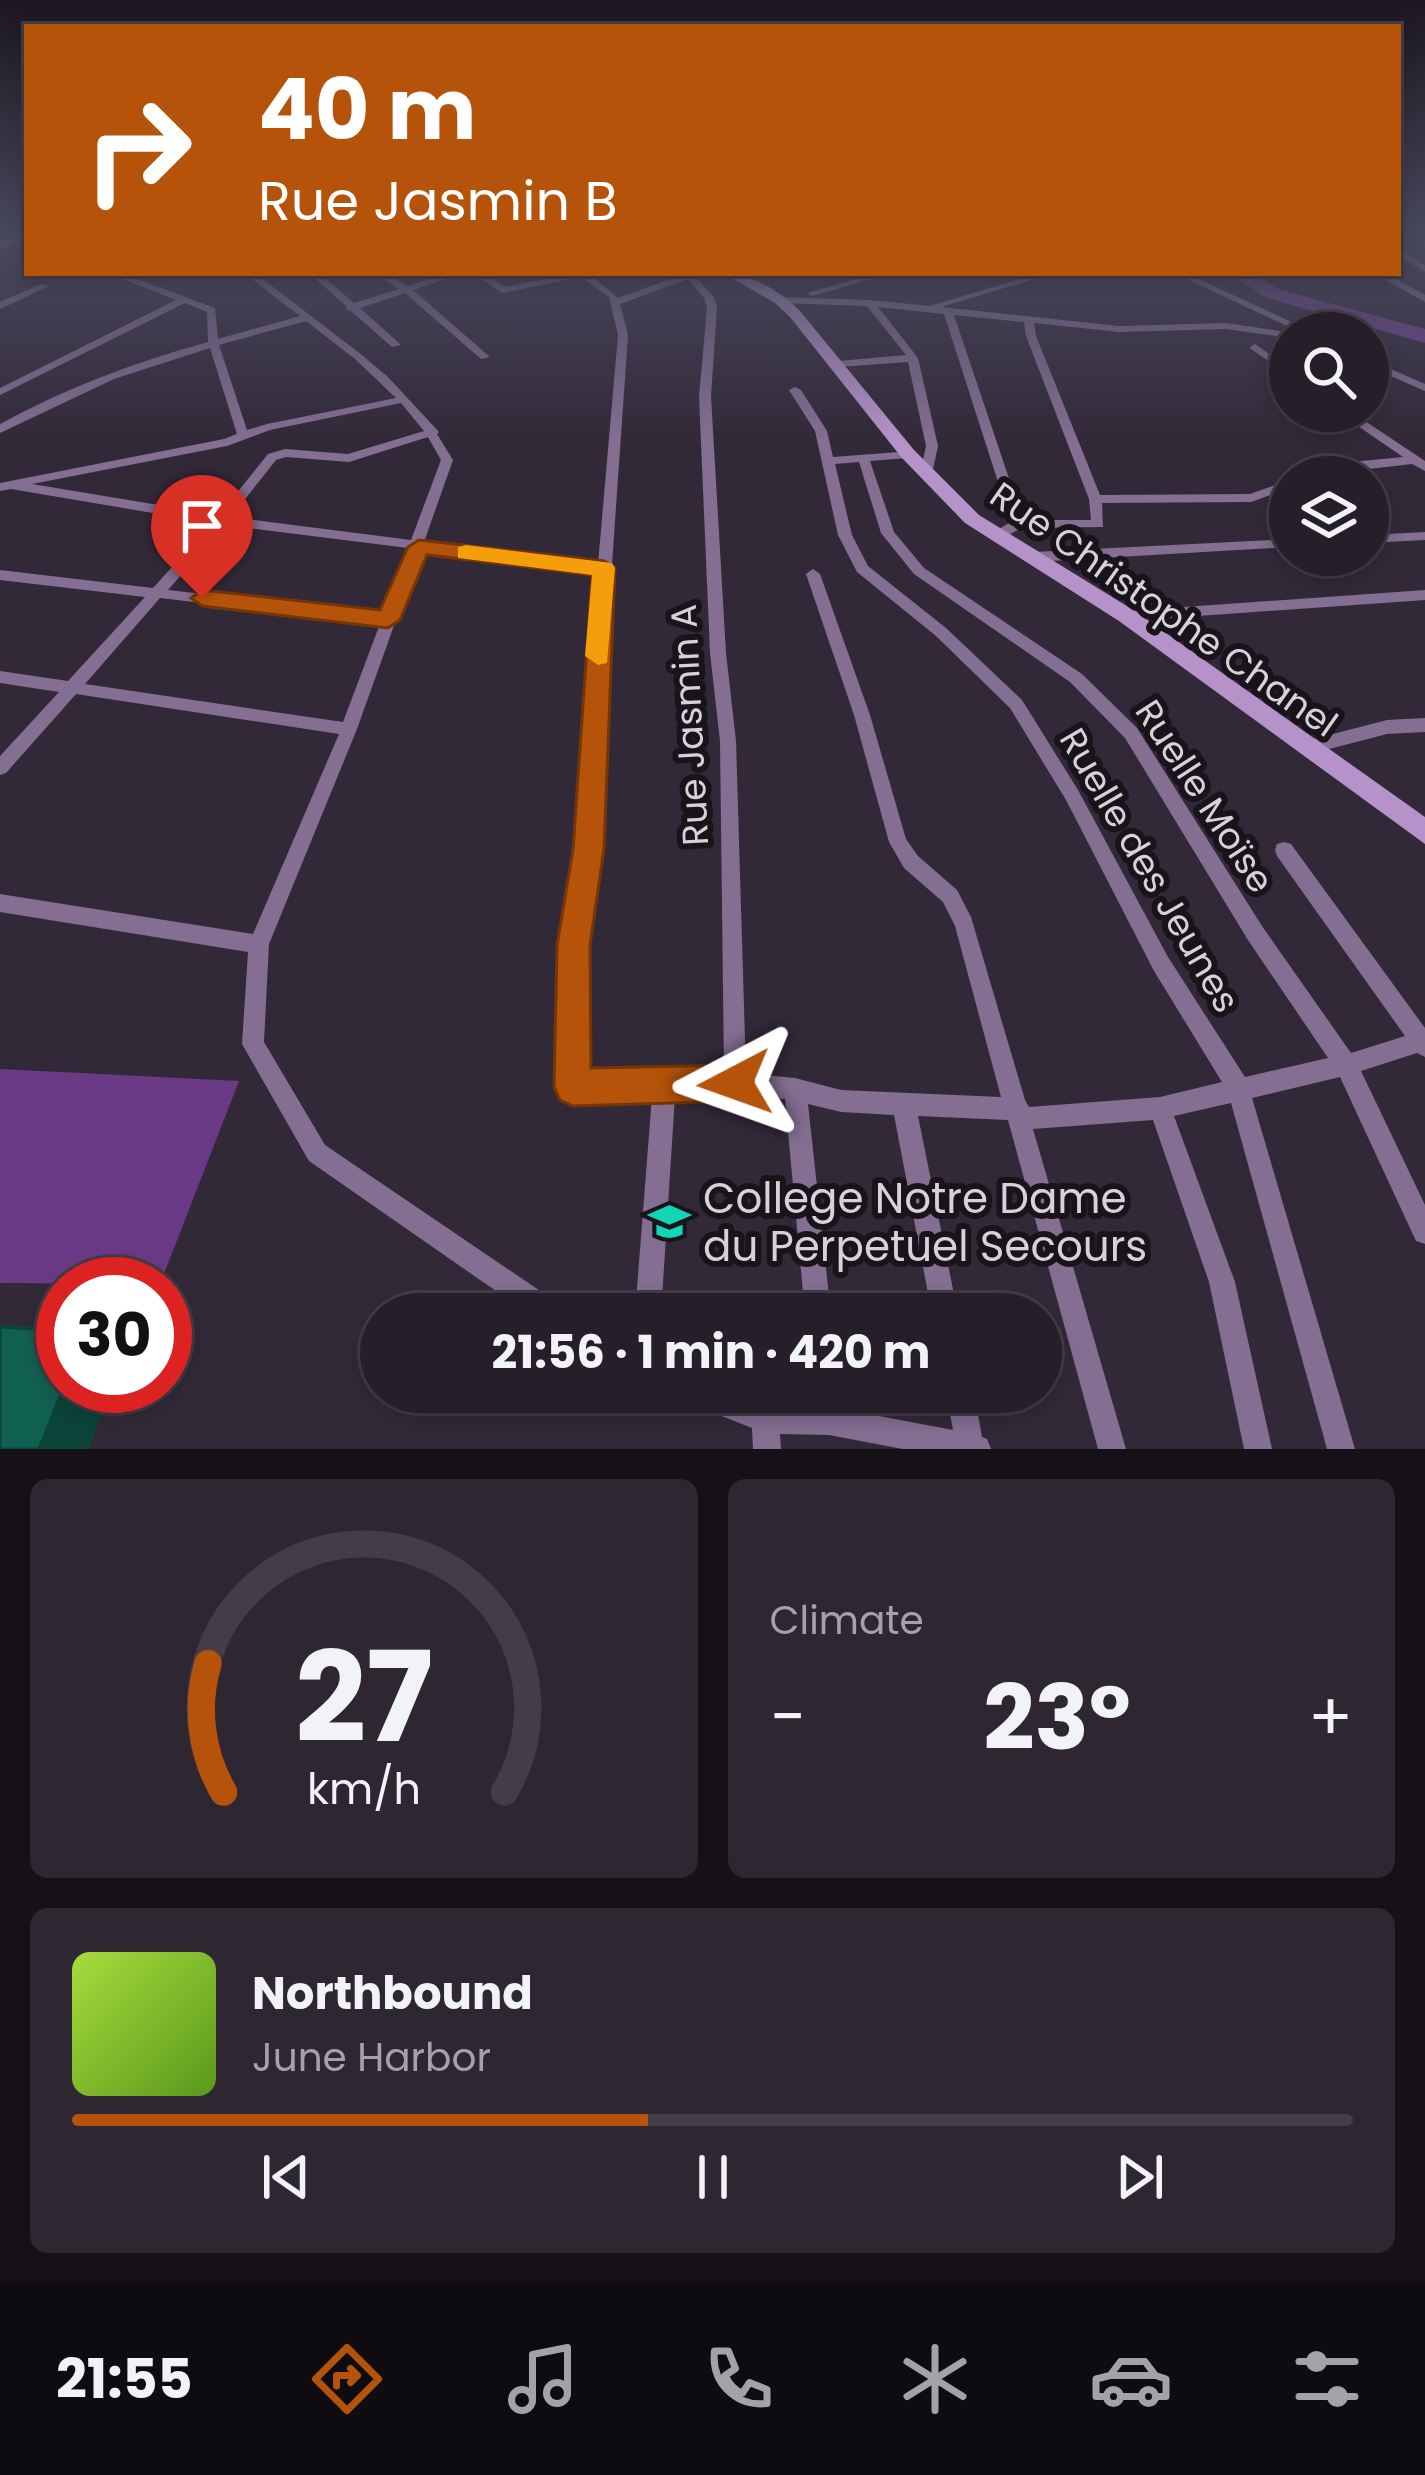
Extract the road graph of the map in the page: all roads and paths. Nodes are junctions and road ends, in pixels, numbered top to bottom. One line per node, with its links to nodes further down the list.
1 (171, 307): 28 (street)
2 (203, 307): 18 (street)
3 (292, 307): 15 (street)
4 (354, 307): 12 (street)
5 (427, 307): 21 (street)
6 (617, 307): 51 (street)
7 (711, 307): 70 (street, Rue Jasmin A)
8 (794, 307): 24 (street, Rue Christophe Chanel)
9 (873, 307): 23 (street)
10 (911, 307): 13 (street)
11 (931, 307): 13 (street)
12 (350, 308): 19 (street)
13 (926, 308): 14 (street)
14 (948, 310): 16 (street); 44 (street)
15 (306, 318): 18 (street); 29 (street)
16 (1029, 319): 17 (street); 42 (street)
17 (1269, 332)
18 (213, 342): 30 (street); 33 (street)
19 (396, 345)
20 (1255, 347): 22 (street)
21 (485, 357)
22 (1269, 357)
23 (913, 358): 24 (street); 39 (street)
24 (839, 364): 34 (street, Rue Christophe Chanel)
25 (1389, 372): 26 (street)
26 (1425, 388)
27 (795, 390): 36 (street, Ruelle des Jeunes)
28 (0, 392)
29 (401, 400): 31 (street); 33 (street)
30 (0, 429)
31 (433, 432): 43 (street); 49 (street)
32 (1373, 432): 37 (street)
33 (243, 435): 40 (street)
34 (908, 454): 35 (street); 39 (street, Rue Christophe Chanel)
35 (864, 460): 36 (street); 69 (street, Ruelle Moïse)
36 (829, 461): 72 (street, Ruelle des Jeunes)
37 (1419, 464): 38 (street)
38 (1389, 466)
39 (926, 474): 45 (street, Rue Christophe Chanel)
40 (6, 486): 43 (street)
41 (1269, 491): 42 (street)
42 (1095, 499): 44 (street)
43 (222, 520): 49 (street); 54 (street)
44 (1018, 524): 45 (street)
45 (997, 536): 50 (street, Rue Christophe Chanel)
46 (1425, 536): 47 (street)
47 (1389, 538)
48 (1269, 544): 50 (street)
49 (419, 547): 51 (street); 57 (street)
50 (1033, 557): 56 (street, Rue Christophe Chanel)
51 (604, 568): 71 (street)
52 (0, 574): 54 (street)
53 (813, 574): 76 (street)
54 (156, 593): 57 (street); 59 (street)
55 (1425, 596): 56 (street)
56 (1126, 616): 62 (street, Rue Christophe Chanel)
57 (388, 620): 61 (street)
58 (0, 676): 59 (street)
59 (71, 687): 61 (street); 63 (street)
60 (1425, 725): 62 (street)
61 (349, 728): 67 (street)
62 (1306, 748): 64 (street, Rue Christophe Chanel)
63 (0, 768)
64 (1425, 832)
65 (1284, 850): 68 (street)
66 (0, 903): 67 (street)
67 (259, 944): 78 (street)
68 (1424, 1042): 69 (street)
69 (1346, 1064): 72 (street); 77 (street, Ruelle Moïse)
70 (735, 1083): 71 (street); 73 (street)
71 (664, 1088): 79 (street)
72 (1238, 1088): 75 (street); 90 (street, Ruelle des Jeunes)
73 (795, 1089): 74 (street); 80 (street)
74 (904, 1105): 76 (street); 81 (street)
75 (1160, 1108): 76 (street); 89 (street)
76 (1020, 1114): 88 (street)
77 (1425, 1232)
78 (521, 1293)
79 (649, 1293)
80 (816, 1293)
81 (941, 1293)
82 (731, 1413): 86 (street)
83 (812, 1413): 86 (street)
84 (851, 1413): 87 (street)
85 (965, 1413): 87 (street)
86 (766, 1434)
87 (973, 1448)
88 (1112, 1449)
89 (1258, 1449)
90 (1341, 1449)

